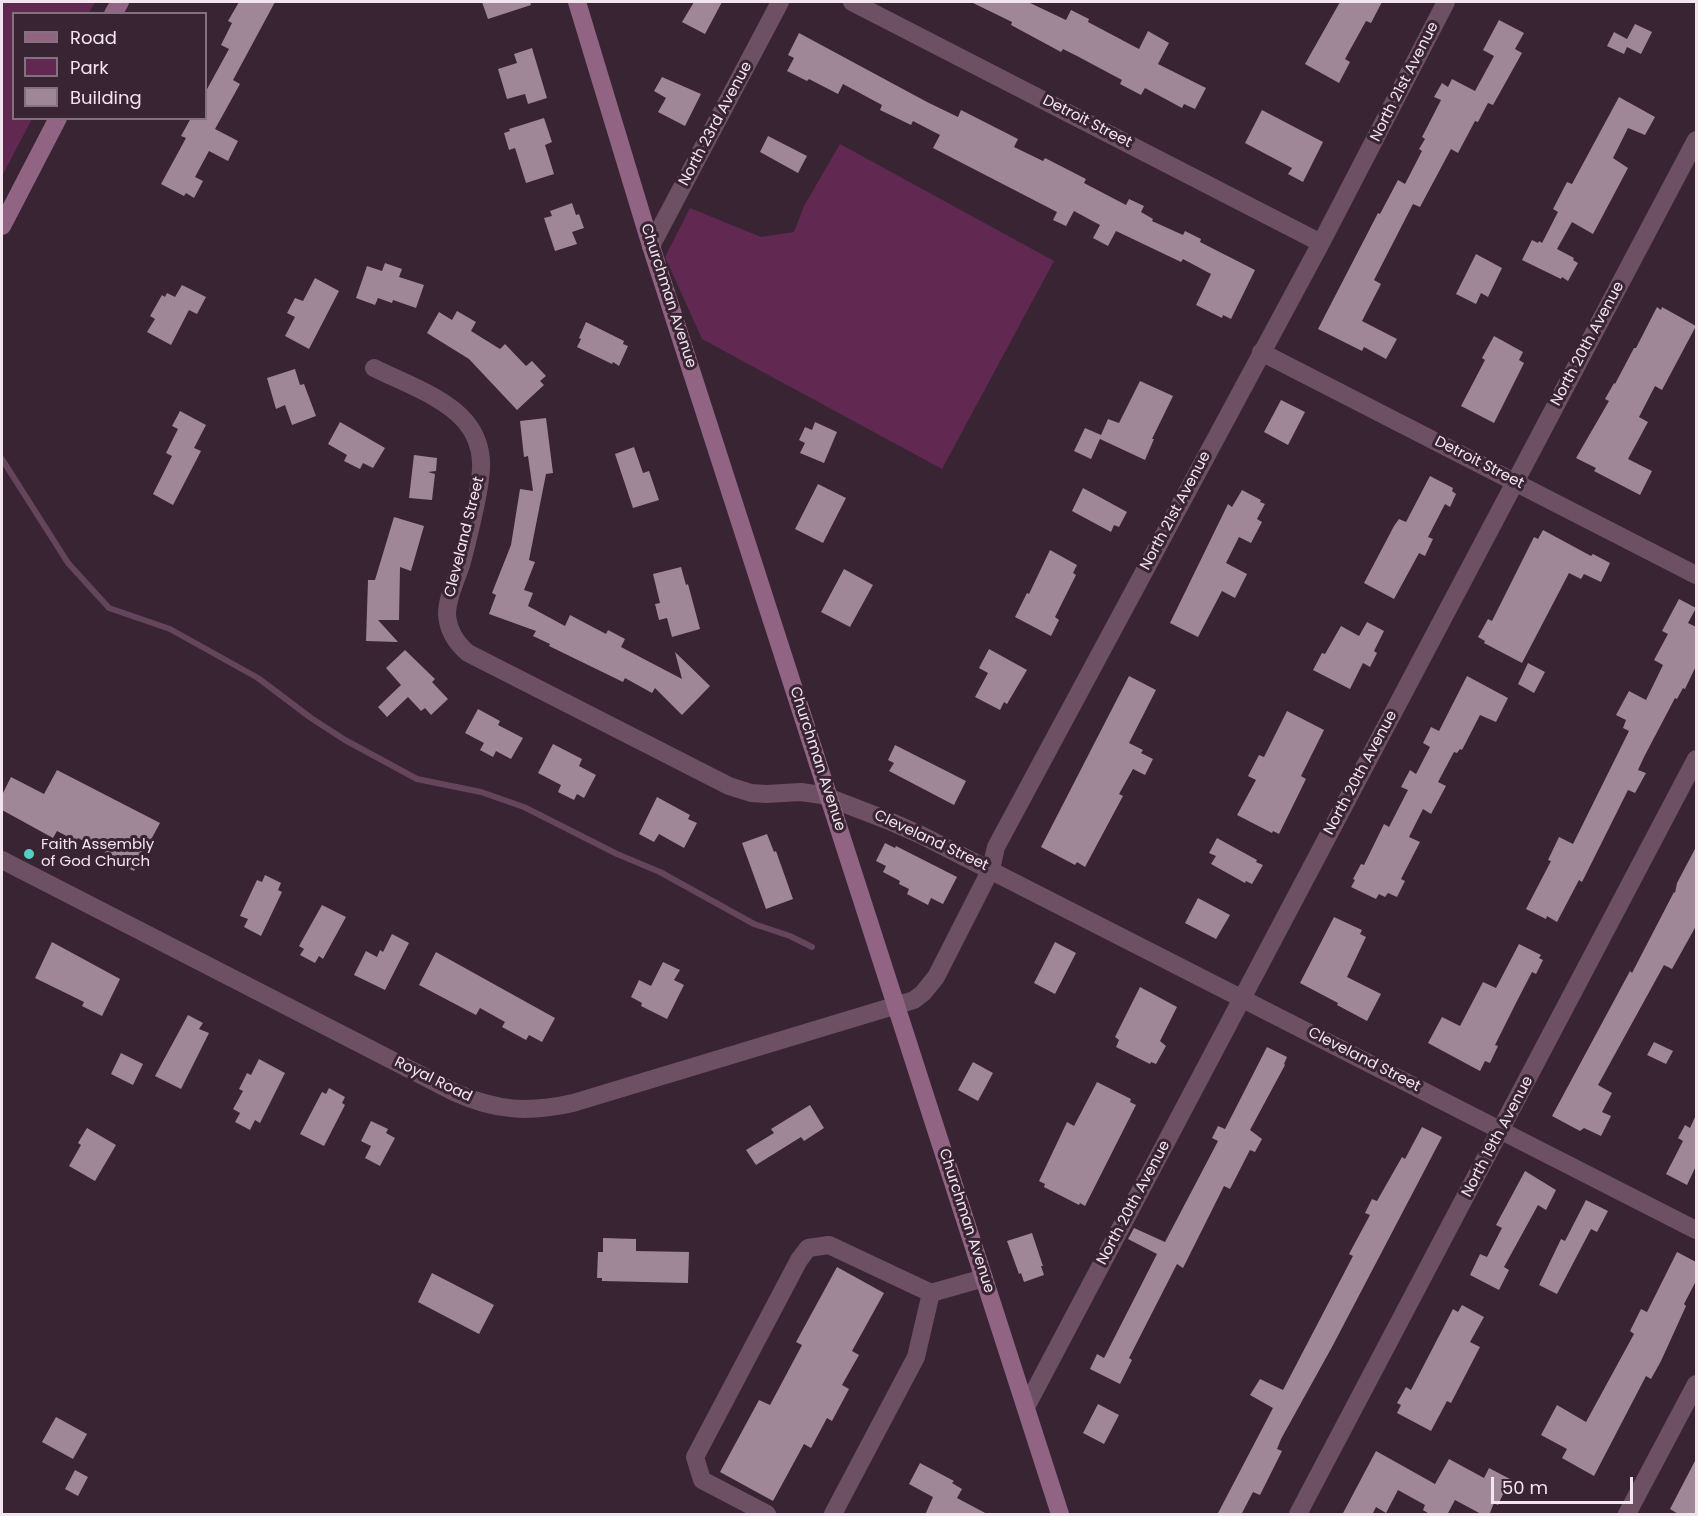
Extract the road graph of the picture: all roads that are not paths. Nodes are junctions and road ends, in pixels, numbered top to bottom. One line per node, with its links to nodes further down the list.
1 (577, 2): 9 (main road, Churchman Avenue)
2 (780, 2): 9 (street, North 23rd Avenue)
3 (852, 2): 8 (street, Detroit Street)
4 (1446, 2): 8 (street, North 21st Avenue)
5 (57, 120): 7 (main road)
6 (1696, 140): 12 (street, North 20th Avenue)
7 (2, 226)
8 (1321, 243): 10 (street, North 21st Avenue)
9 (651, 246): 15 (main road, Churchman Avenue)
10 (1262, 352): 12 (street, Detroit Street); 17 (street, North 21st Avenue)
11 (374, 368): 15 (street, Cleveland Street)
12 (1515, 481): 13 (street, Detroit Street); 18 (street, North 20th Avenue)
13 (1696, 575)
14 (1696, 759): 20 (street, North 19th Avenue)
15 (830, 798): 17 (street, Cleveland Street); 19 (main road, Churchman Avenue)
16 (2, 860): 19 (street, Royal Road)
17 (991, 869): 18 (street, Cleveland Street); 19 (street, North 21st Avenue)
18 (1242, 998): 20 (street, Cleveland Street); 25 (street, North 20th Avenue)
19 (896, 1006): 22 (main road, Churchman Avenue)
20 (1502, 1130): 21 (street, Cleveland Street); 29 (street, North 19th Avenue)
21 (1696, 1230)
22 (984, 1278): 23 (street); 25 (main road, Churchman Avenue)
23 (931, 1293): 26 (street); 27 (street)
24 (1696, 1384): 30 (street)
25 (1026, 1407): 28 (main road, Churchman Avenue)
26 (767, 1515)
27 (833, 1515)
28 (1060, 1515)
29 (1298, 1515)
30 (1627, 1515)

